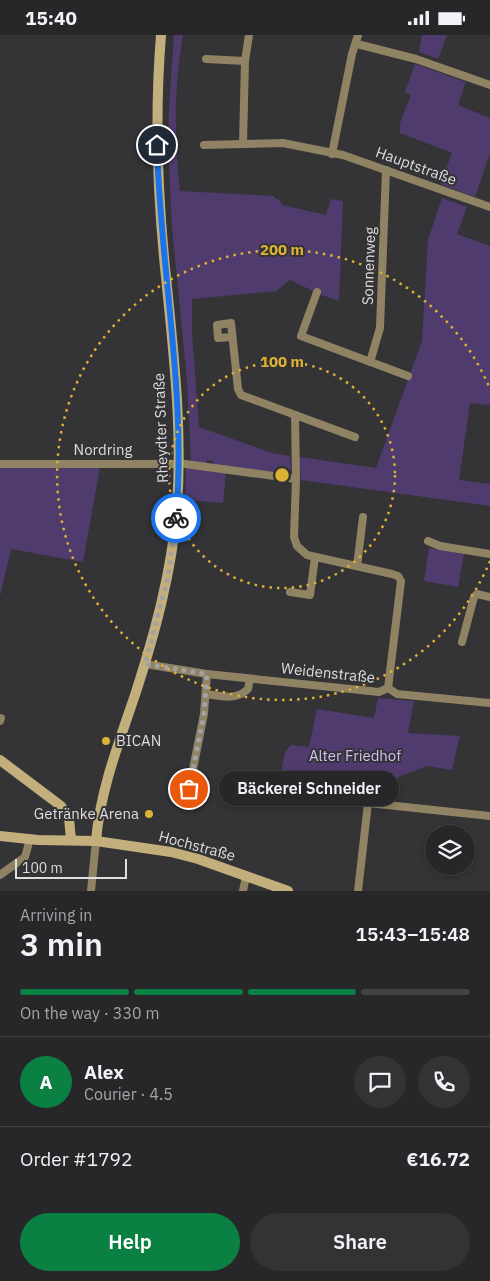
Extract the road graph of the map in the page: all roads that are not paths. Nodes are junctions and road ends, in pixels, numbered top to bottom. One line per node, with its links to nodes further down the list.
1 (162, 35): 20 (main road, Rheydter Straße)
2 (249, 35): 6 (street)
3 (358, 35): 4 (street)
4 (357, 44): 7 (street); 10 (street)
5 (206, 59): 6 (street)
6 (246, 61): 8 (street)
7 (490, 85)
8 (243, 144): 9 (street, Hauptstraße); 10 (street, Hauptstraße)
9 (204, 145)
10 (332, 154): 11 (street, Hauptstraße)
11 (386, 170): 12 (street, Hauptstraße); 15 (street, Sonnenweg)
12 (490, 207)
13 (317, 292): 15 (street)
14 (232, 337): 17 (street)
15 (370, 362): 16 (street)
16 (408, 376)
17 (295, 415): 18 (street); 21 (street)
18 (355, 437)
19 (0, 464): 20 (street, Nordring)
20 (180, 464): 21 (street, Nordring); 30 (main road, Rheydter Straße)
21 (296, 479): 25 (street)
22 (363, 517): 26 (street)
23 (428, 541): 24 (street)
24 (490, 554)
25 (315, 557): 26 (street); 27 (street)
26 (357, 566): 33 (street)
27 (290, 592)
28 (490, 597): 29 (street)
29 (462, 642)
30 (145, 664): 31 (street, Weidenstraße); 42 (main road, Rheydter Straße)
31 (207, 674): 32 (street, Weidenstraße); 34 (street)
32 (250, 679): 33 (street, Weidenstraße); 34 (street)
33 (388, 688): 35 (street, Weidenstraße)
34 (206, 694): 37 (street)
35 (490, 703)
36 (0, 760): 41 (main road)
37 (189, 789)
38 (490, 815): 48 (street)
39 (0, 836): 40 (main road, Hochstraße)
40 (30, 839): 41 (main road, Hochstraße); 43 (street)
41 (71, 840): 42 (main road, Hochstraße)
42 (96, 841): 44 (main road, Hochstraße); 45 (street)
43 (0, 875)
44 (246, 876): 46 (street); 47 (main road, Hochstraße)
45 (91, 891)
46 (243, 891)
47 (288, 891)
48 (358, 891)

